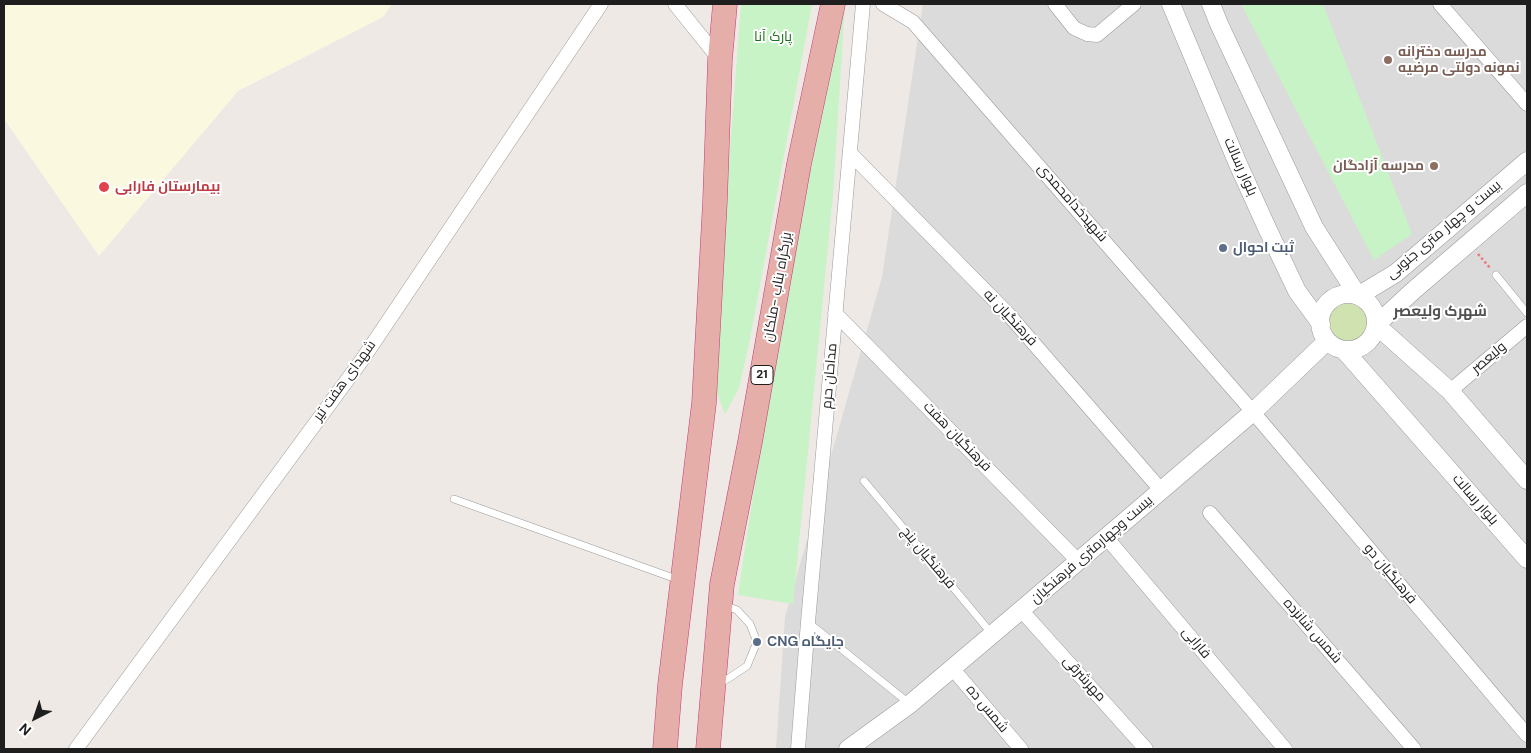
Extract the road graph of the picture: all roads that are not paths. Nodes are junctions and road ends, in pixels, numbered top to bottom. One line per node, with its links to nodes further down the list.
1 (601, 4): 45 (street, شهدای هفت تیر)
2 (675, 4): 12 (street)
3 (725, 4): 12 (highway)
4 (833, 4): 37 (highway, بزرگراه بناب -ملکان / 21)
5 (864, 4): 14 (street, مداحان حرم)
6 (883, 4): 27 (street, شهیدخدامحمدی)
7 (1055, 4): 8 (street)
8 (1134, 4)
9 (1171, 4): 21 (street, بلوار رسالت)
10 (1212, 4): 18 (street)
11 (1440, 4): 13 (street)
12 (720, 60): 36 (highway)
13 (1527, 104)
14 (850, 153): 19 (street, مداحان حرم); 30 (street, فرهنگیان نه)
15 (1527, 161): 18 (street, بیست و چهار متری جنوبی)
16 (1527, 193): 22 (street, بیست و چهار متری جنوبی)
17 (1496, 275): 20 (lane)
18 (1358, 296): 21 (street); 22 (street)
19 (836, 313): 35 (street, فرهنگیان هفت); 39 (street, مداحان حرم)
20 (1527, 313)
21 (1320, 324): 24 (street)
22 (1376, 325): 25 (street); 26 (street)
23 (1527, 326): 26 (street, ولیعصر)
24 (1328, 341): 25 (street); 27 (street, بیست وچهارمتری فرهنگیان)
25 (1344, 350): 34 (street, بلوار رسالت)
26 (1450, 391): 28 (street)
27 (1253, 412): 30 (street, بیست وچهارمتری فرهنگیان); 44 (street, فرهنگیان دو)
28 (1527, 480)
29 (864, 481): 40 (lane, فرهنگیان پنج)
30 (1161, 490): 33 (street, بیست وچهارمتری فرهنگیان)
31 (454, 499): 36 (lane)
32 (1210, 512): 53 (street, شمس شانزده)
33 (1106, 537): 35 (street, بیست وچهارمتری فرهنگیان); 52 (street, فارابی)
34 (1527, 559)
35 (1078, 561): 38 (street, بیست وچهارمتری فرهنگیان)
36 (682, 580): 46 (highway)
37 (720, 604): 42 (highway, بزرگراه بناب -ملکان / 21); 42 (lane)
38 (1021, 610): 40 (street, بیست وچهارمتری فرهنگیان); 51 (street, مهرشرقی)
39 (808, 622): 43 (lane); 48 (street, مداحان حرم)
40 (992, 634): 41 (street, بیست وچهارمتری فرهنگیان)
41 (952, 668): 43 (street, بیست وچهارمتری فرهنگیان); 50 (street, شمس ده)
42 (714, 685): 47 (highway, بزرگراه بناب -ملکان / 21)
43 (910, 704): 49 (street, بیست وچهارمتری فرهنگیان)
44 (1527, 736)
45 (76, 749)
46 (665, 749)
47 (708, 749)
48 (798, 749)
49 (848, 749)
50 (1021, 749)
51 (1146, 749)
52 (1285, 749)
53 (1414, 749)

